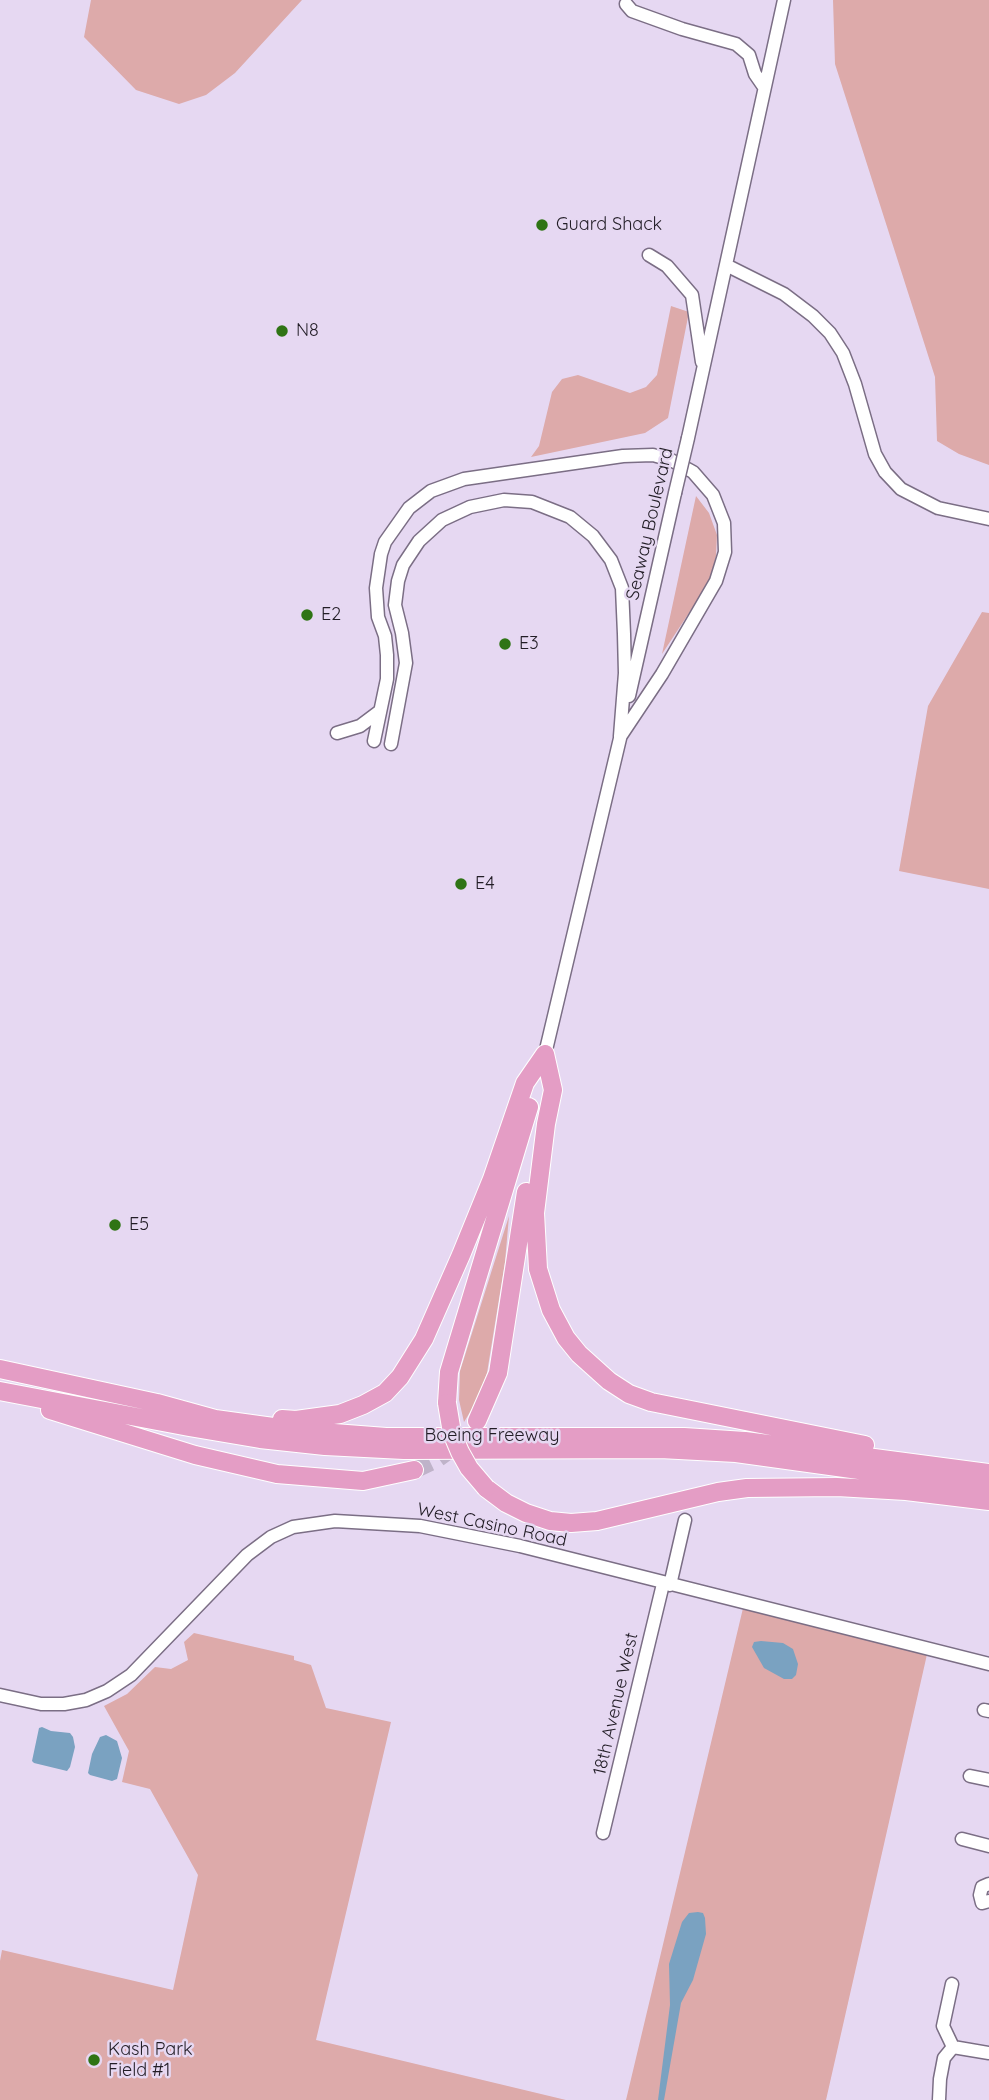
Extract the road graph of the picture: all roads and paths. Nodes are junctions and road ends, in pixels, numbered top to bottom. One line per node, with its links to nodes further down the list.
1 (783, 0): 3 (street, Seaway Boulevard)
2 (626, 4): 3 (street)
3 (764, 87): 5 (street, Seaway Boulevard)
4 (649, 256): 6 (street)
5 (726, 265): 6 (street, Seaway Boulevard); 7 (street)
6 (703, 372): 10 (street, Seaway Boulevard, bridge)
7 (989, 519)
8 (381, 710): 9 (street); 10 (street); 11 (street)
9 (337, 733)
10 (620, 737): 12 (street); 13 (street, Seaway Boulevard)
11 (374, 741)
12 (391, 744)
13 (545, 1054): 16 (highway); 17 (highway); 19 (highway); 21 (highway, bridge)
14 (0, 1369): 16 (highway, Boeing Freeway)
15 (0, 1392): 18 (highway); 20 (highway, Boeing Freeway)
16 (157, 1403): 19 (highway, Boeing Freeway)
17 (477, 1421)
18 (414, 1470)
19 (989, 1472)
20 (989, 1488)
21 (989, 1501)
22 (685, 1520): 23 (street, 18th Avenue West)
23 (666, 1584): 24 (street, West Casino Road); 25 (street, West Casino Road); 28 (street, 18th Avenue West)
24 (989, 1664)
25 (0, 1695)
26 (970, 1776): 27 (street)
27 (989, 1780)
28 (603, 1833)
29 (962, 1839): 30 (street)
30 (989, 1846)
31 (989, 1884): 32 (street)
32 (989, 1901)
33 (953, 1984): 34 (street)
34 (953, 2047): 35 (street); 36 (street)
35 (988, 2050)
36 (939, 2100)

